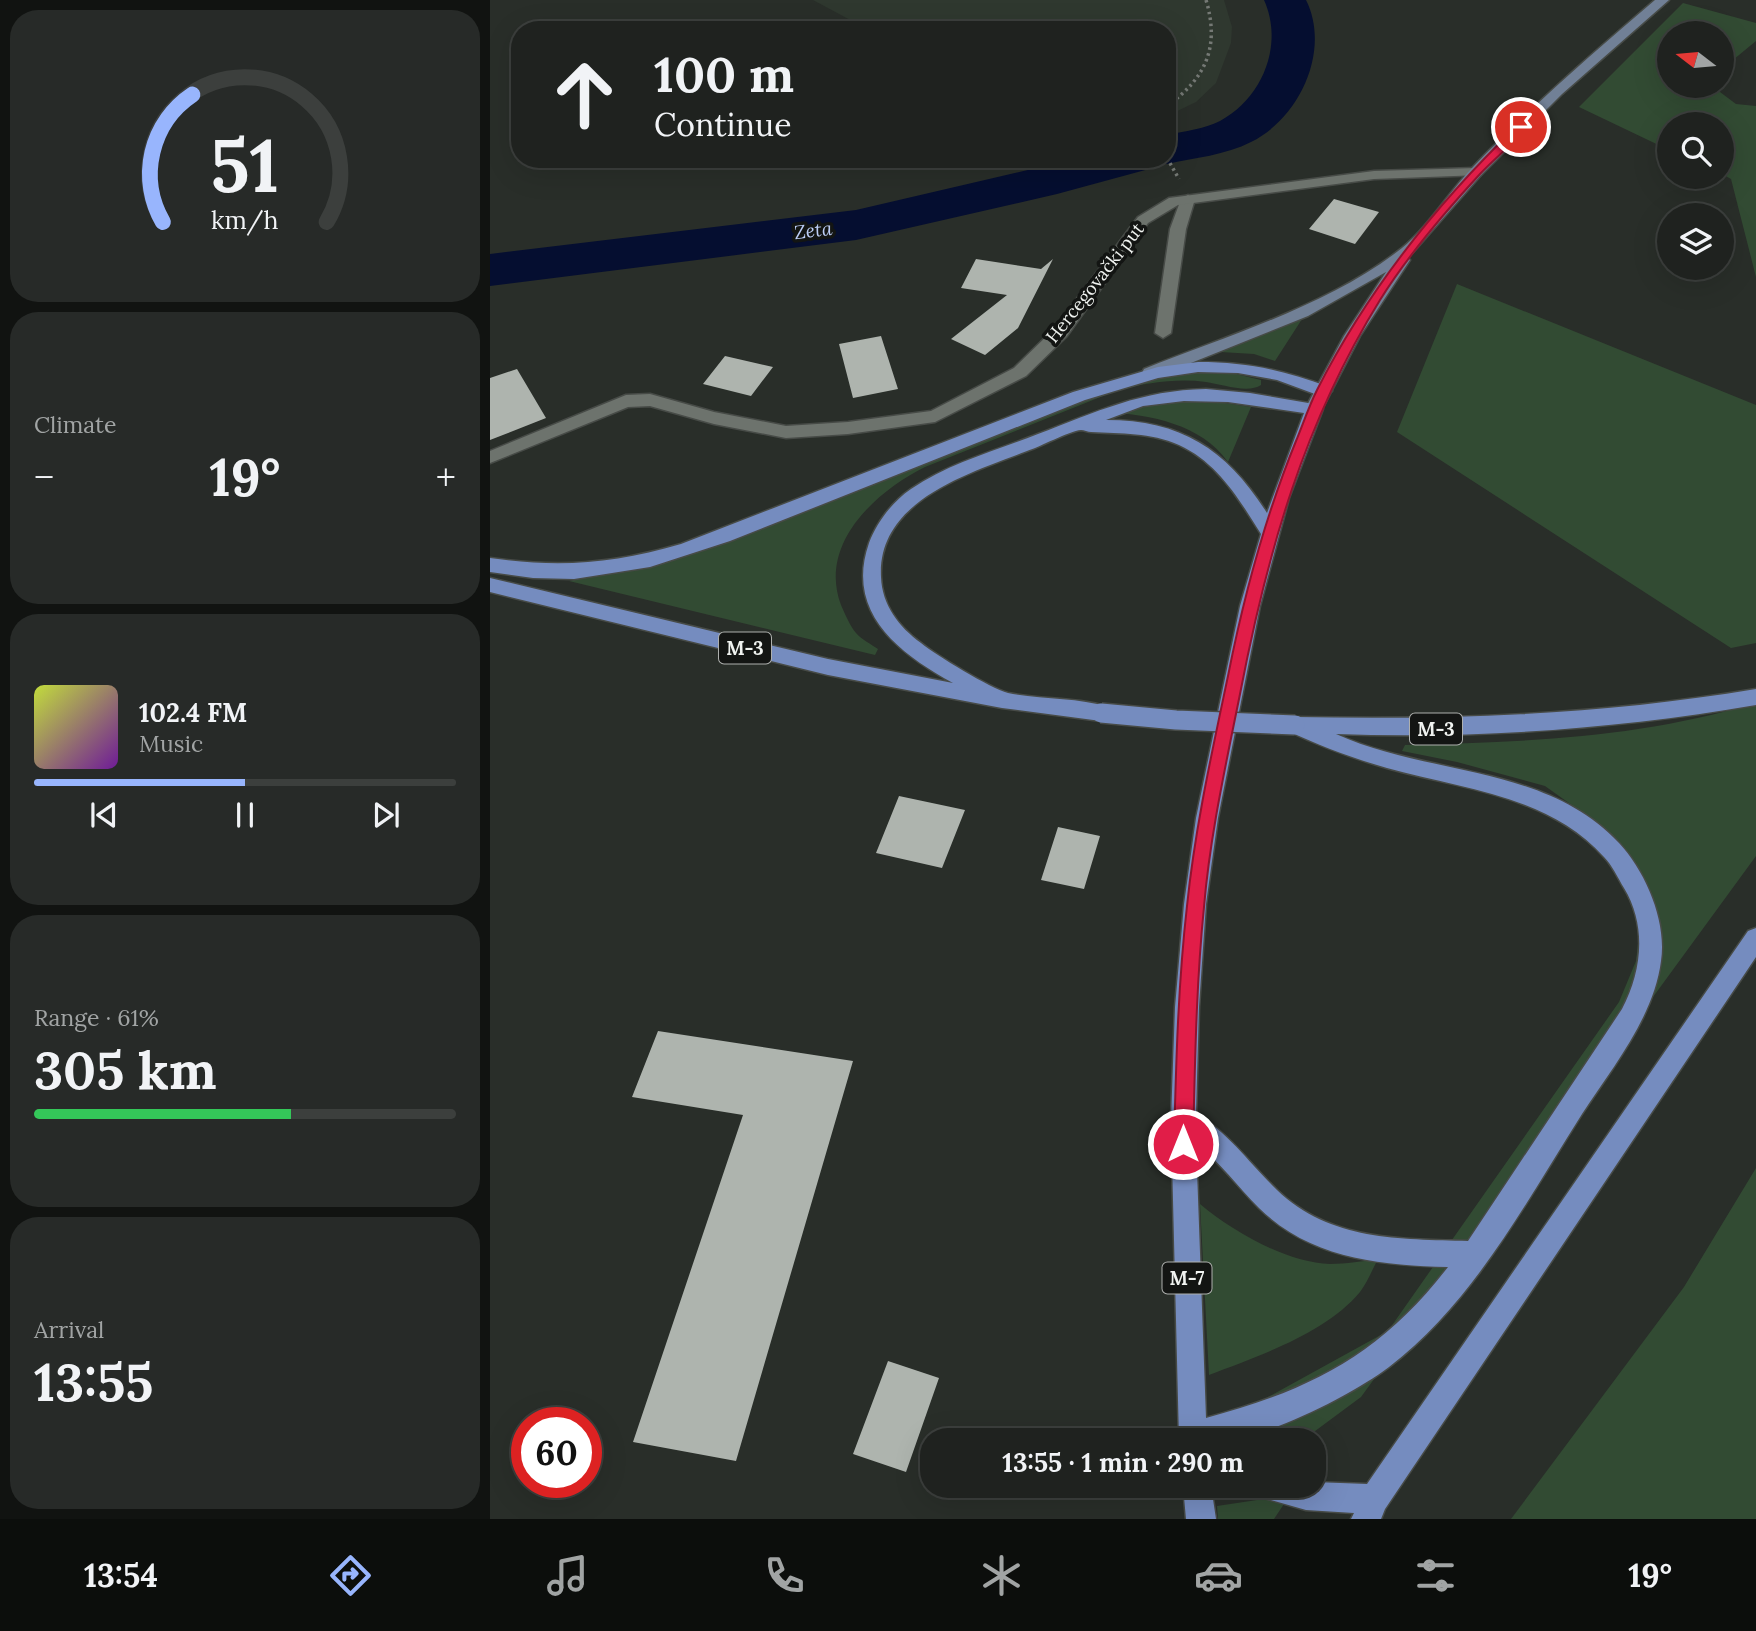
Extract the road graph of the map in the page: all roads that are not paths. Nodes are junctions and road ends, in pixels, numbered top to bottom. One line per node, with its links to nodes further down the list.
1 (1663, 0): 2 (main road)
2 (1476, 172): 3 (street, Hercegovački put); 4 (main road)
3 (1188, 199): 5 (street); 10 (street, Hercegovački put)
4 (1409, 250): 6 (main road); 7 (main road)
5 (1163, 333)
6 (1150, 373): 7 (main road); 12 (main road)
7 (1323, 391): 8 (main road)
8 (1314, 409): 9 (main road); 11 (main road, M-7)
9 (1069, 428): 11 (main road); 15 (main road)
10 (491, 457)
11 (1270, 533): 18 (main road, M-7)
12 (490, 565)
13 (490, 585): 15 (main road, M-3)
14 (1756, 697): 16 (main road, M-3)
15 (1002, 700): 16 (main road, M-3, bridge)
16 (1295, 725): 19 (main road)
17 (1756, 938): 24 (main road)
18 (1183, 1120): 19 (main road); 20 (main road, M-7)
19 (1476, 1254): 21 (main road)
20 (1194, 1428)
21 (1229, 1428)
22 (1198, 1498): 25 (main road)
23 (1316, 1498): 24 (main road)
24 (1370, 1509)
25 (1201, 1519)

